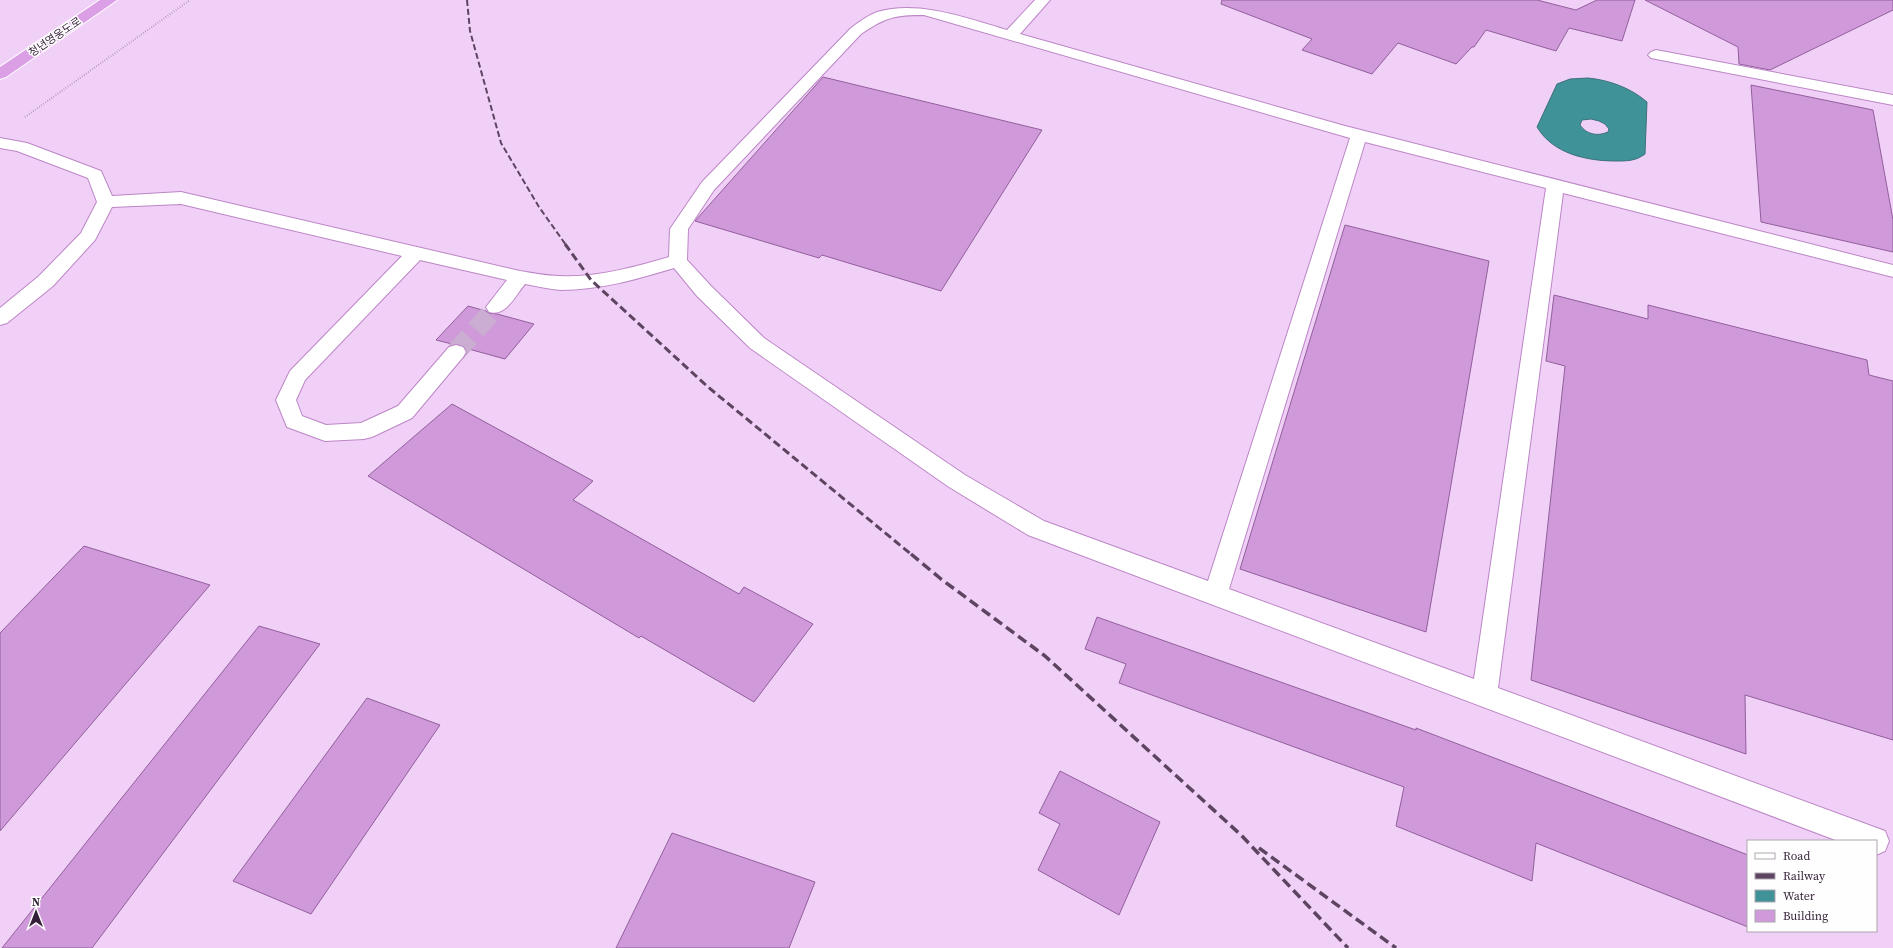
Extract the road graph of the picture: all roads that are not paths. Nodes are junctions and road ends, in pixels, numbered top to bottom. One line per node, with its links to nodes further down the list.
1 (110, 0): 7 (highway, 청년영웅도로)
2 (886, 0): 4 (street)
3 (1043, 0): 5 (street)
4 (924, 11): 5 (street); 14 (street)
5 (1011, 35): 9 (street)
6 (1656, 55): 8 (street)
7 (0, 74)
8 (1893, 100)
9 (1359, 135): 11 (street); 20 (street)
10 (0, 143): 12 (street)
11 (1556, 185): 15 (street); 21 (street)
12 (106, 202): 13 (street); 18 (street)
13 (416, 253): 16 (street); 19 (street)
14 (678, 261): 16 (street); 20 (street)
15 (1893, 270)
16 (520, 277): 17 (street)
17 (496, 307)
18 (0, 318)
19 (456, 352)
20 (1215, 596): 21 (street)
21 (1484, 696): 22 (street)
22 (1873, 840)
23 (1877, 841): 24 (street)
24 (1893, 848)

